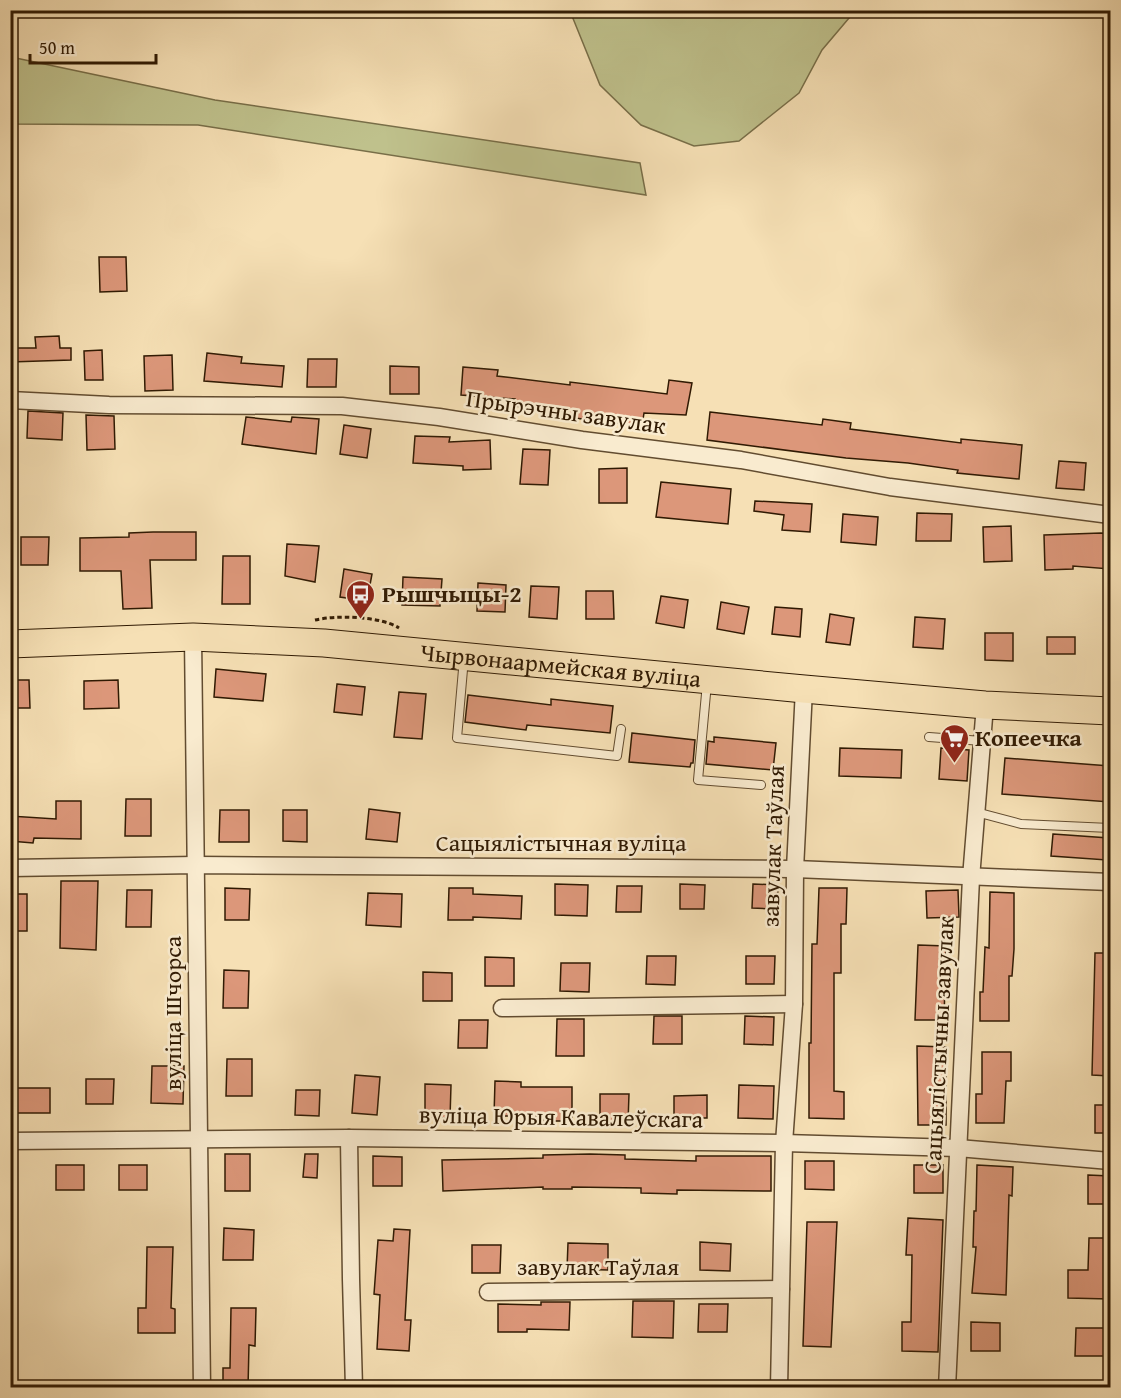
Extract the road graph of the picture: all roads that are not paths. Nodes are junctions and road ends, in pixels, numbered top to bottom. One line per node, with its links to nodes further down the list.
1 (10, 400): 2 (street, Прырэчны завулак)
2 (1110, 515)
3 (193, 637): 4 (highway, Чырвонаармейская вуліца); 5 (highway, Чырвонаармейская вуліца); 16 (street, вуліца Шчорса)
4 (10, 644)
5 (464, 655): 6 (highway, Чырвонаармейская вуліца); 10 (lane)
6 (707, 679): 7 (highway, Чырвонаармейская вуліца); 13 (lane)
7 (804, 689): 8 (highway, Чырвонаармейская вуліца); 18 (street, завулак Таўлая)
8 (985, 705): 9 (highway, Чырвонаармейская вуліца); 12 (street, Сацыялістычны завулак)
9 (1110, 711)
10 (621, 729)
11 (929, 737): 12 (lane)
12 (982, 741): 14 (street, Сацыялістычны завулак)
13 (761, 785)
14 (976, 812): 15 (lane); 19 (street, Сацыялістычны завулак)
15 (1110, 828)
16 (196, 865): 17 (street, Сацыялістычная вуліца); 18 (street, Сацыялістычная вуліца); 23 (street, вуліца Шчорса)
17 (10, 868)
18 (795, 869): 19 (street, Сацыялістычная вуліца); 21 (street, завулак Таўлая)
19 (971, 878): 20 (street, Сацыялістычная вуліца); 27 (street, Сацыялістычны завулак)
20 (1110, 882)
21 (794, 1004): 22 (street); 26 (street, завулак Таўлая)
22 (502, 1008)
23 (198, 1138): 24 (street, вуліца Юрыя Кавалеўскага); 25 (street, вуліца Юрыя Кавалеўскага); 31 (street, вуліца Шчорса)
24 (349, 1138): 26 (street, вуліца Юрыя Кавалеўскага); 32 (street)
25 (10, 1141)
26 (784, 1143): 27 (street, вуліца Юрыя Кавалеўскага); 29 (street, завулак Таўлая)
27 (958, 1148): 28 (street, вуліца Юрыя Кавалеўскага); 34 (street, Сацыялістычны завулак)
28 (1110, 1161)
29 (781, 1289): 30 (street, завулак Таўлая); 33 (street, завулак Таўлая)
30 (488, 1292)
31 (202, 1388)
32 (354, 1388)
33 (779, 1388)
34 (947, 1388)

